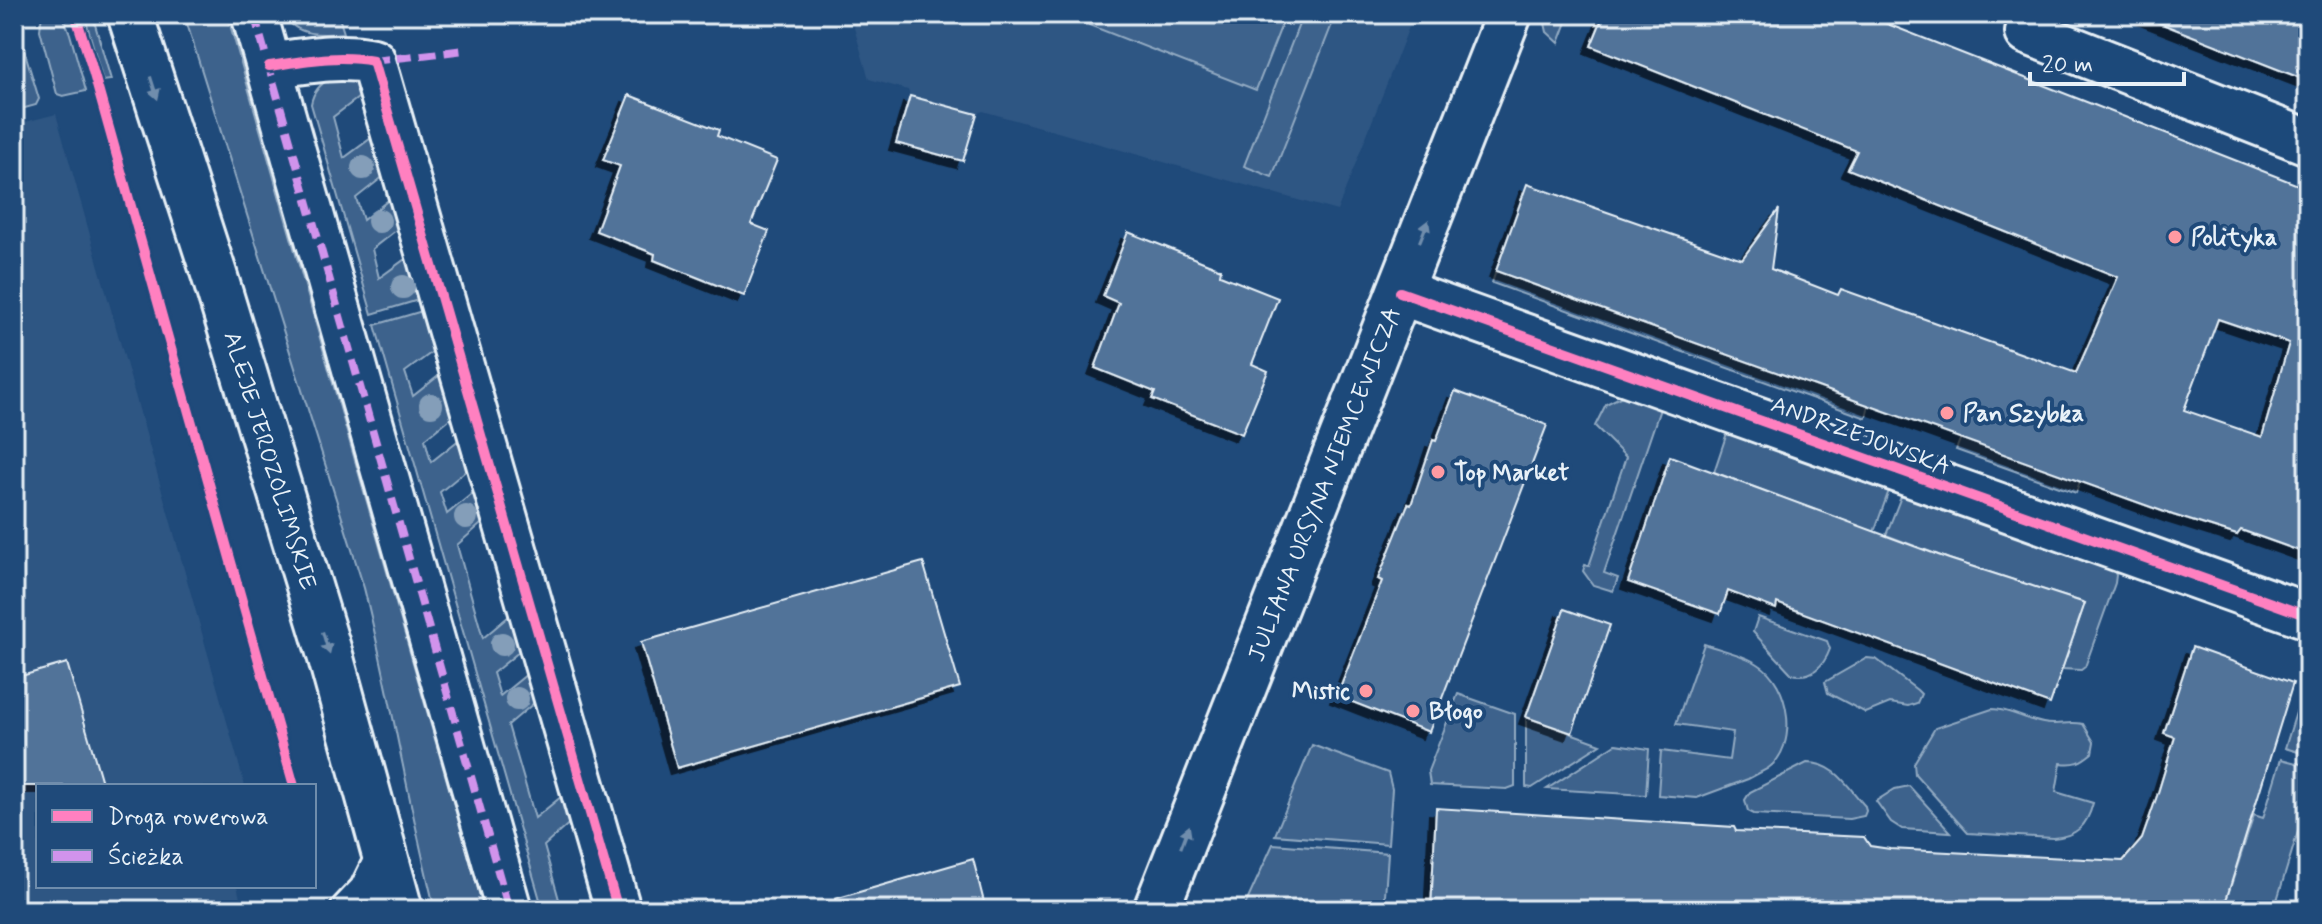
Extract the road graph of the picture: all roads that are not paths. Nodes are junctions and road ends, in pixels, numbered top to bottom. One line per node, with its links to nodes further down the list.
1 (130, 14): 9 (street, ALEJE JEROZOLIMSKIE, one-way to 9)
2 (254, 14): 5 (street)
3 (1509, 14): 7 (street, JULIANA URSYNA NIEMCEWICZA, one-way to 3)
4 (2028, 32): 6 (street)
5 (269, 66): 12 (street); 13 (street)
6 (2308, 142)
7 (1400, 292): 8 (street, ANDRZEJOWSKA); 14 (street, JULIANA URSYNA NIEMCEWICZA, one-way to 7)
8 (2308, 616)
9 (385, 851): 10 (lane); 11 (street, ALEJE JEROZOLIMSKIE)
10 (347, 910)
11 (400, 910)
12 (509, 910)
13 (618, 910)
14 (1156, 910)

